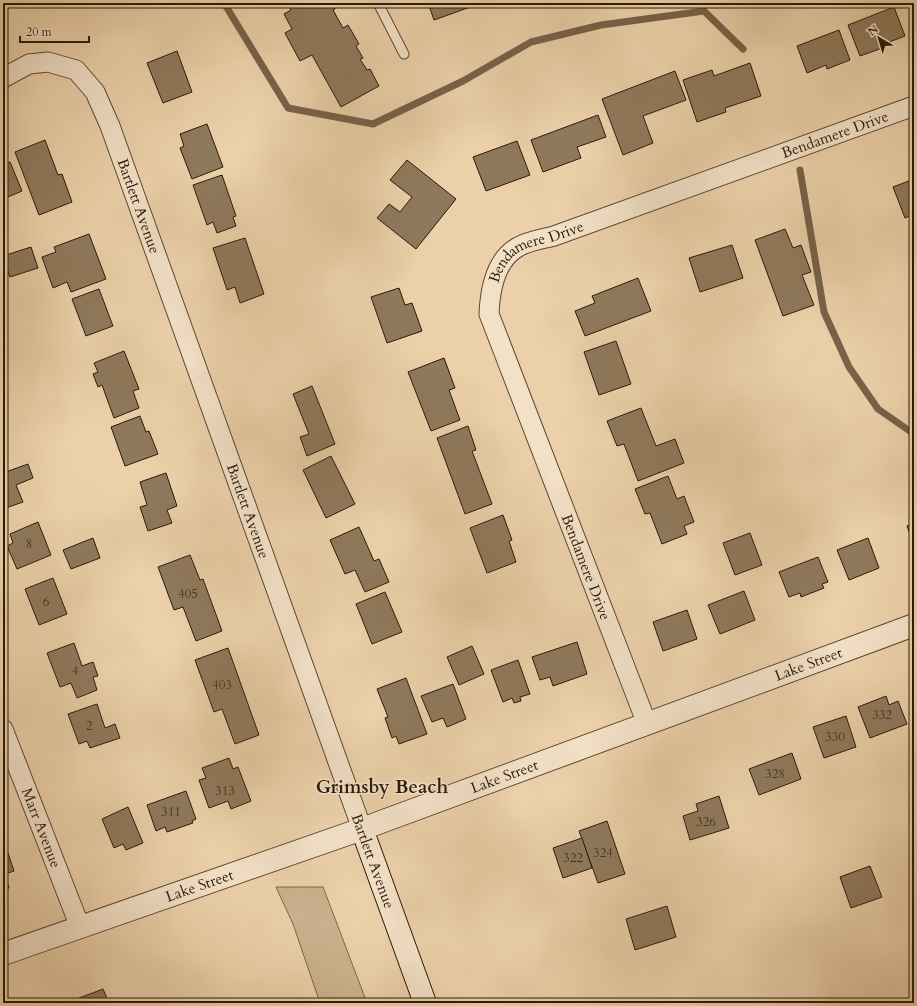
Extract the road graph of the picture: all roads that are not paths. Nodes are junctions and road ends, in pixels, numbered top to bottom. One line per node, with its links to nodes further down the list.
1 (378, 3): 2 (lane)
2 (404, 54)
3 (3, 78): 8 (street, Bartlett Avenue)
4 (914, 106): 6 (street, Bendamere Drive)
5 (914, 626): 6 (street, Lake Street)
6 (647, 724): 8 (street, Lake Street)
7 (3, 729): 9 (street, Marr Avenue)
8 (362, 829): 9 (street, Lake Street); 11 (street, Bartlett Avenue)
9 (80, 927): 10 (street, Lake Street)
10 (3, 954)
11 (425, 1003)

